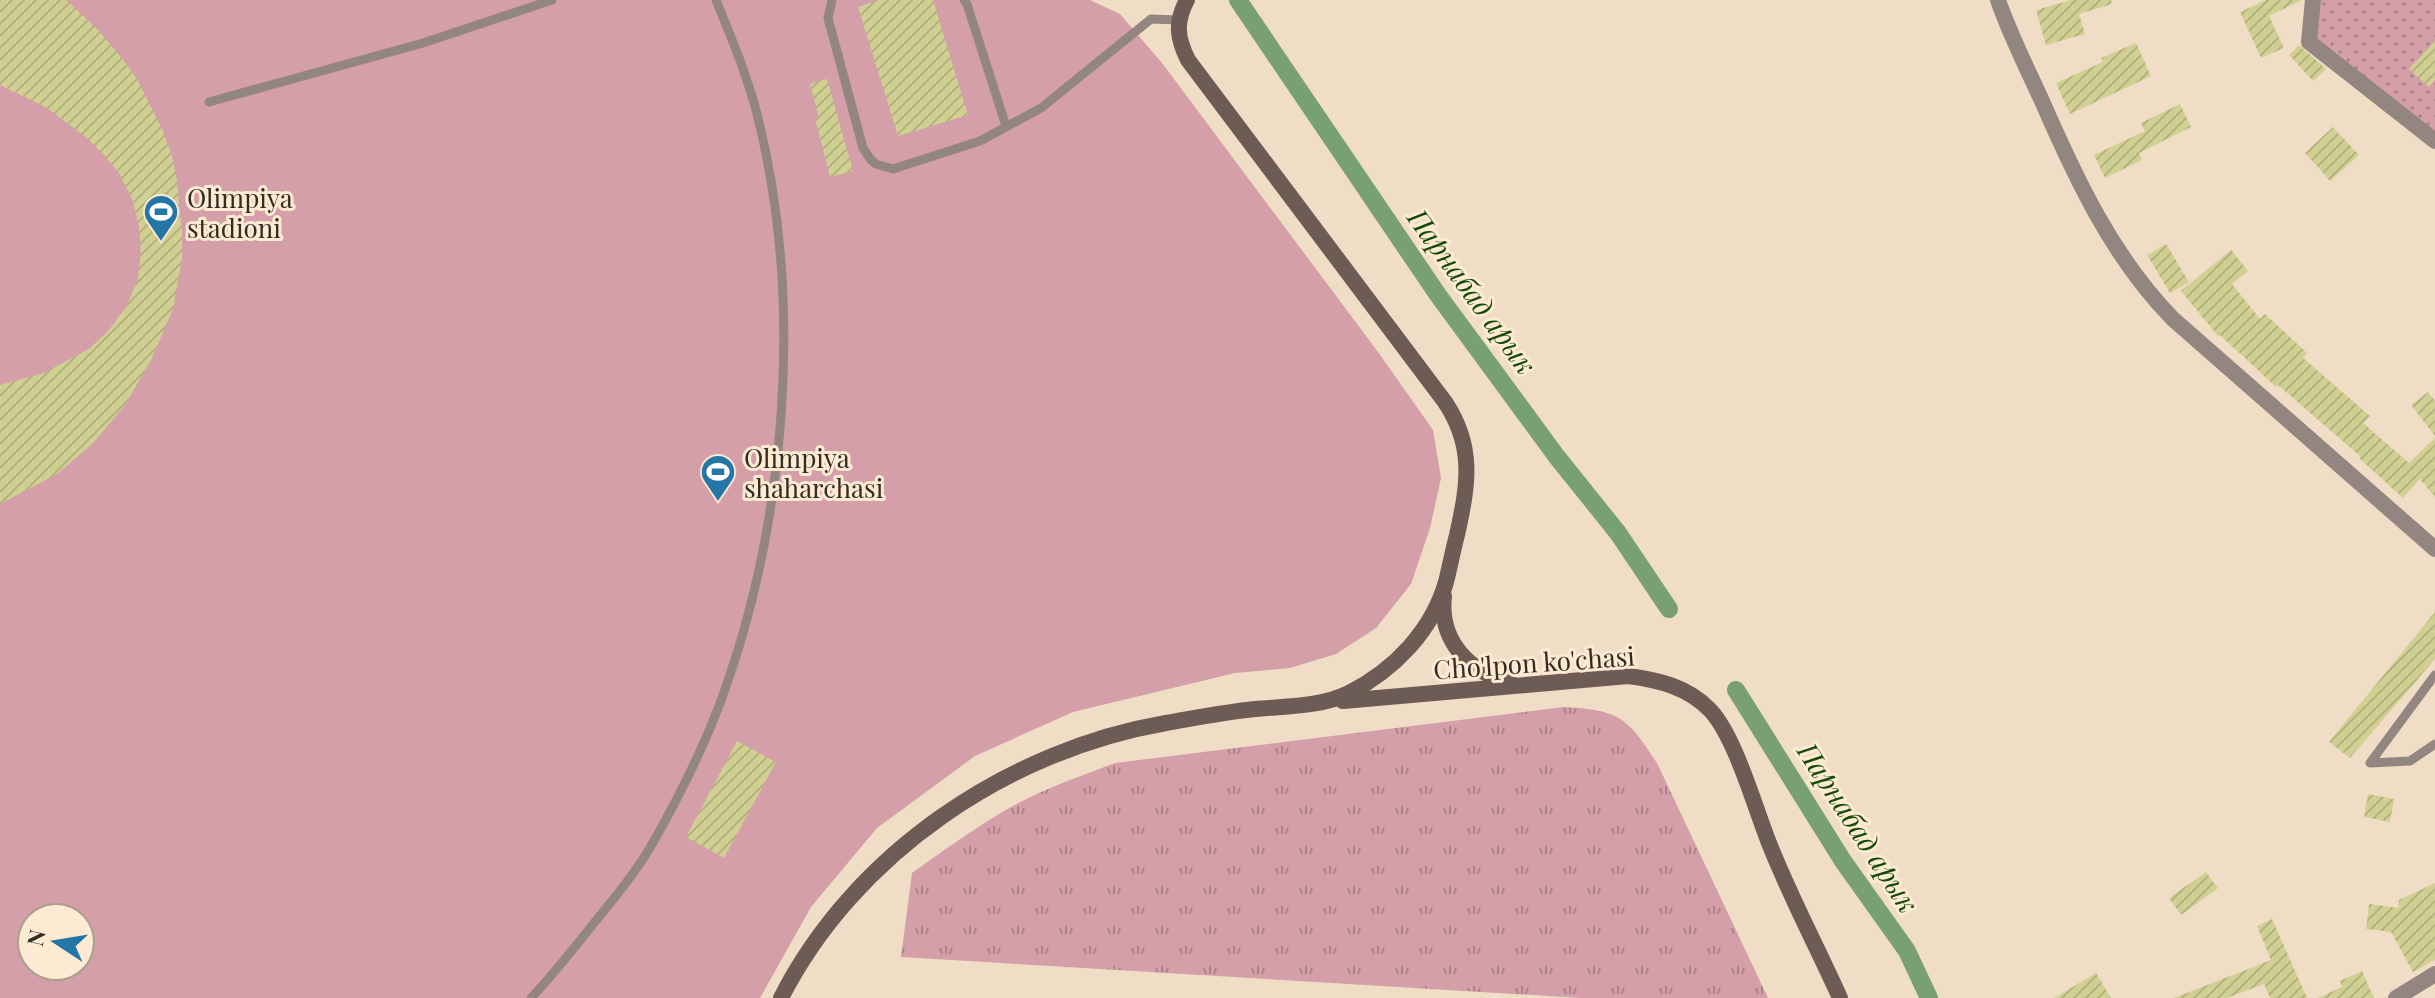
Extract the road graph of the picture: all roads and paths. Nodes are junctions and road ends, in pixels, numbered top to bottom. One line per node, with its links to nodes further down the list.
1 (552, 0): 9 (lane)
2 (716, 0): 19 (lane)
3 (832, 0): 10 (lane)
4 (964, 0): 10 (lane)
5 (1187, 0): 8 (main road)
6 (1998, 0): 12 (street)
7 (2313, 0): 11 (street)
8 (1178, 20): 10 (lane); 13 (main road)
9 (209, 102)
10 (1006, 126)
11 (2435, 141)
12 (2435, 549)
13 (1446, 582): 15 (main road); 16 (main road)
14 (2435, 675): 17 (lane)
15 (1522, 684): 16 (main road, Cho'lpon ko'chasi); 21 (main road, Cho'lpon ko'chasi)
16 (1324, 702): 20 (main road, Cho'lpon ko'chasi)
17 (2435, 744)
18 (2435, 974): 22 (street)
19 (531, 998)
20 (781, 998)
21 (1840, 998)
22 (2396, 998)

